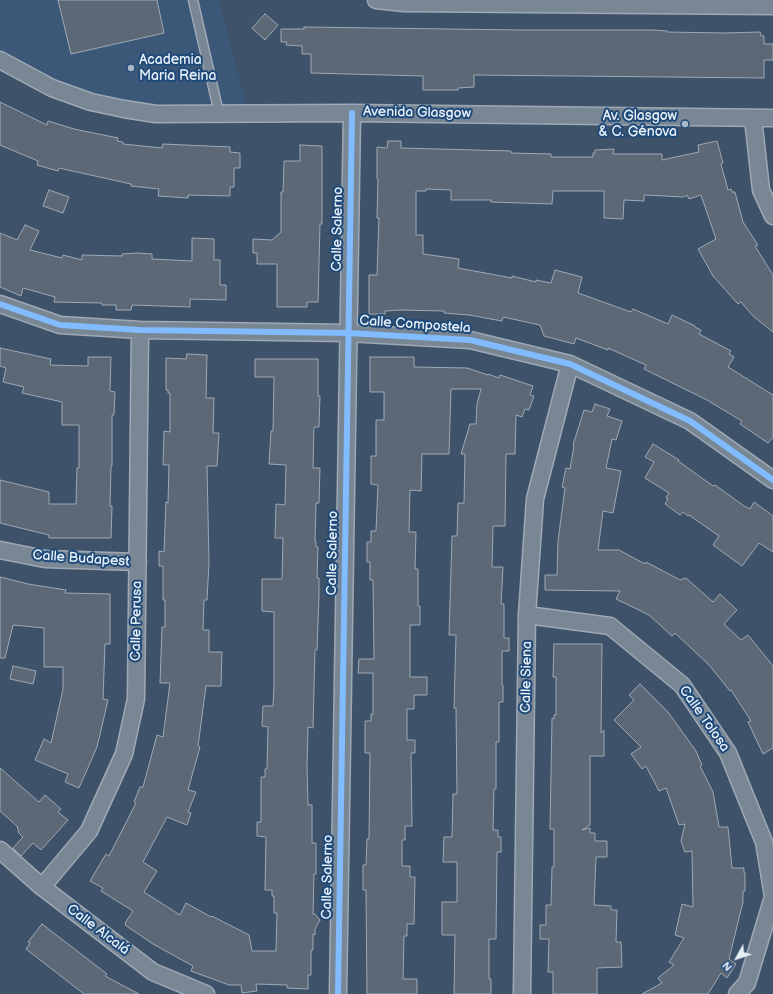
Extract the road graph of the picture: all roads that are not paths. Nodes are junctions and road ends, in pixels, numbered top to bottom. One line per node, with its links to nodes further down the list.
1 (193, 0): 6 (lane)
2 (376, 0): 3 (street)
3 (764, 4)
4 (0, 60): 6 (street, Avenida Glasgow)
5 (352, 113): 6 (street, Avenida Glasgow); 7 (street, Avenida Glasgow); 12 (street, Calle Salerno)
6 (219, 114)
7 (753, 118): 8 (street, Avenida Glasgow); 9 (street)
8 (773, 118)
9 (773, 216)
10 (0, 304): 11 (street, Calle Compostela)
11 (140, 330): 12 (street, Calle Compostela); 16 (street, Calle Perusa)
12 (348, 333): 13 (street, Calle Compostela); 22 (street, Calle Salerno)
13 (570, 364): 14 (street, Calle Compostela); 17 (street, Calle Siena)
14 (773, 480)
15 (0, 550): 16 (street, Calle Budapest)
16 (138, 562): 19 (street, Calle Perusa)
17 (527, 615): 20 (street, Calle Tolosa); 23 (street, Calle Siena)
18 (0, 850): 19 (street, Calle Alcalá)
19 (42, 887): 21 (street, Calle Alcalá)
20 (773, 897): 24 (street, Calle Tolosa)
21 (206, 994)
22 (338, 994)
23 (522, 994)
24 (737, 994)

